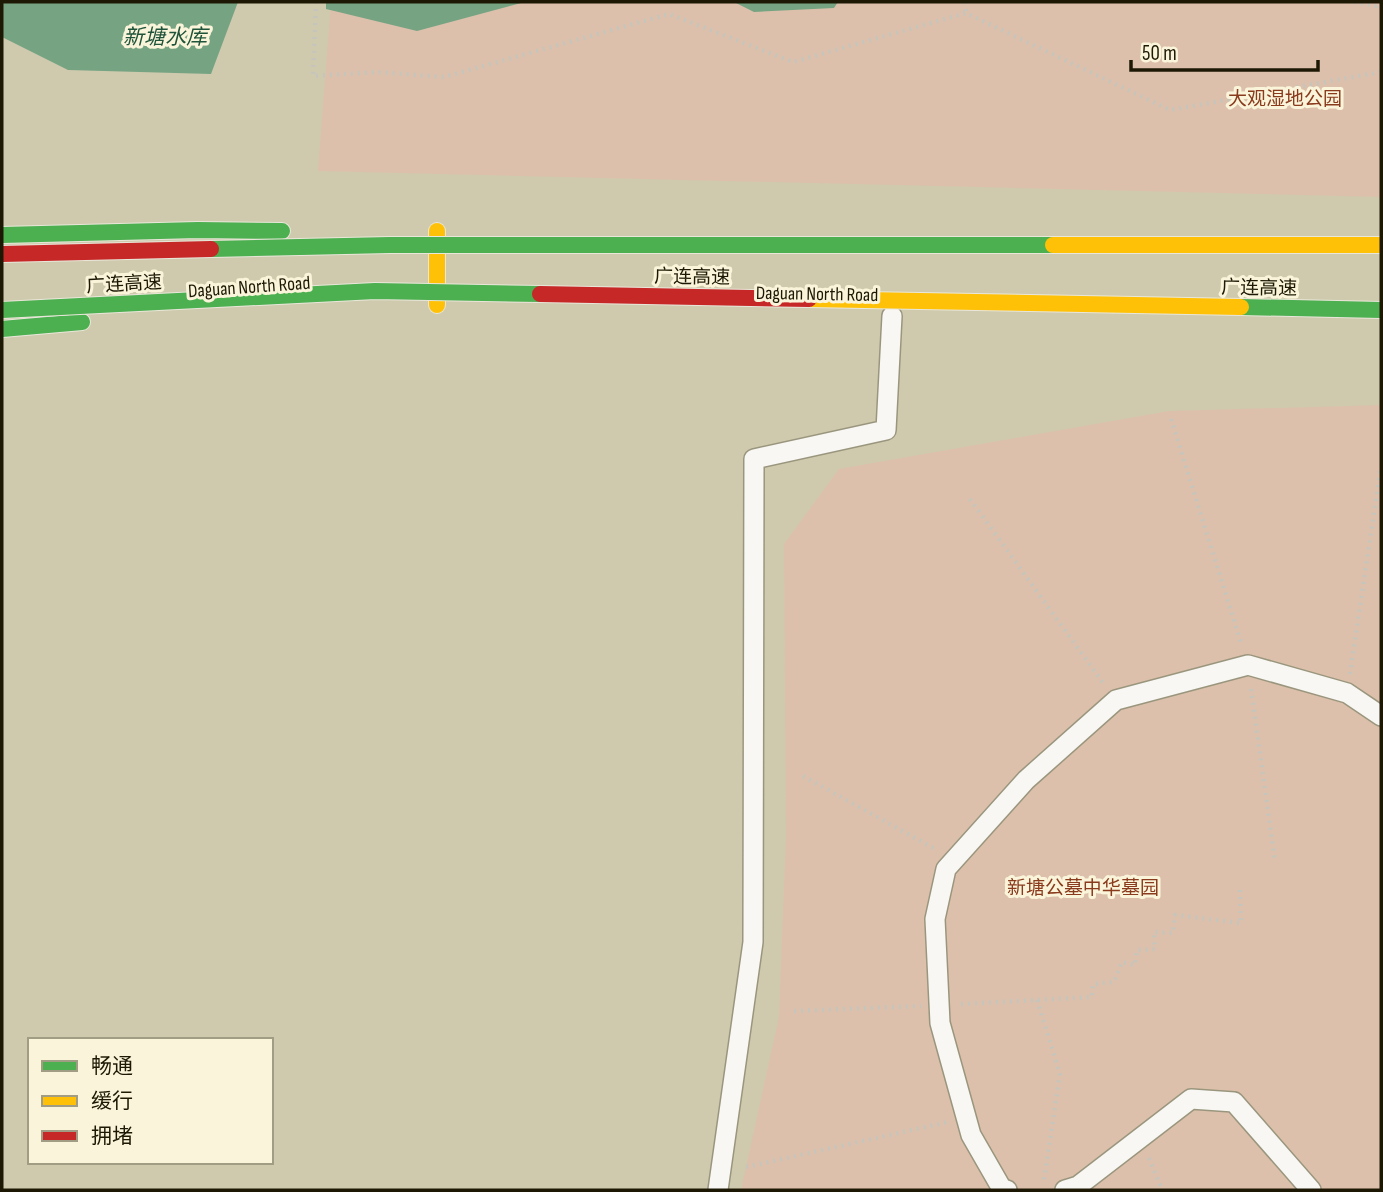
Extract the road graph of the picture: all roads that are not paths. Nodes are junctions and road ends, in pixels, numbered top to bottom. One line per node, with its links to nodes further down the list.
1 (437, 231): 2 (main road); 4 (main road); 6 (main road)
2 (2, 235)
3 (1381, 245): 5 (main road, 广连高速, bridge)
4 (1381, 250)
5 (2, 254)
6 (437, 305): 9 (main road, Daguan North Road); 11 (main road, Daguan North Road)
7 (2, 310): 8 (main road, 广连高速, bridge)
8 (1381, 310)
9 (892, 316): 10 (main road, Daguan North Road); 13 (street)
10 (1000, 319)
11 (2, 329)
12 (1381, 716): 14 (street)
13 (718, 1190)
14 (1007, 1190)
15 (1065, 1190): 16 (street)
16 (1311, 1190)

